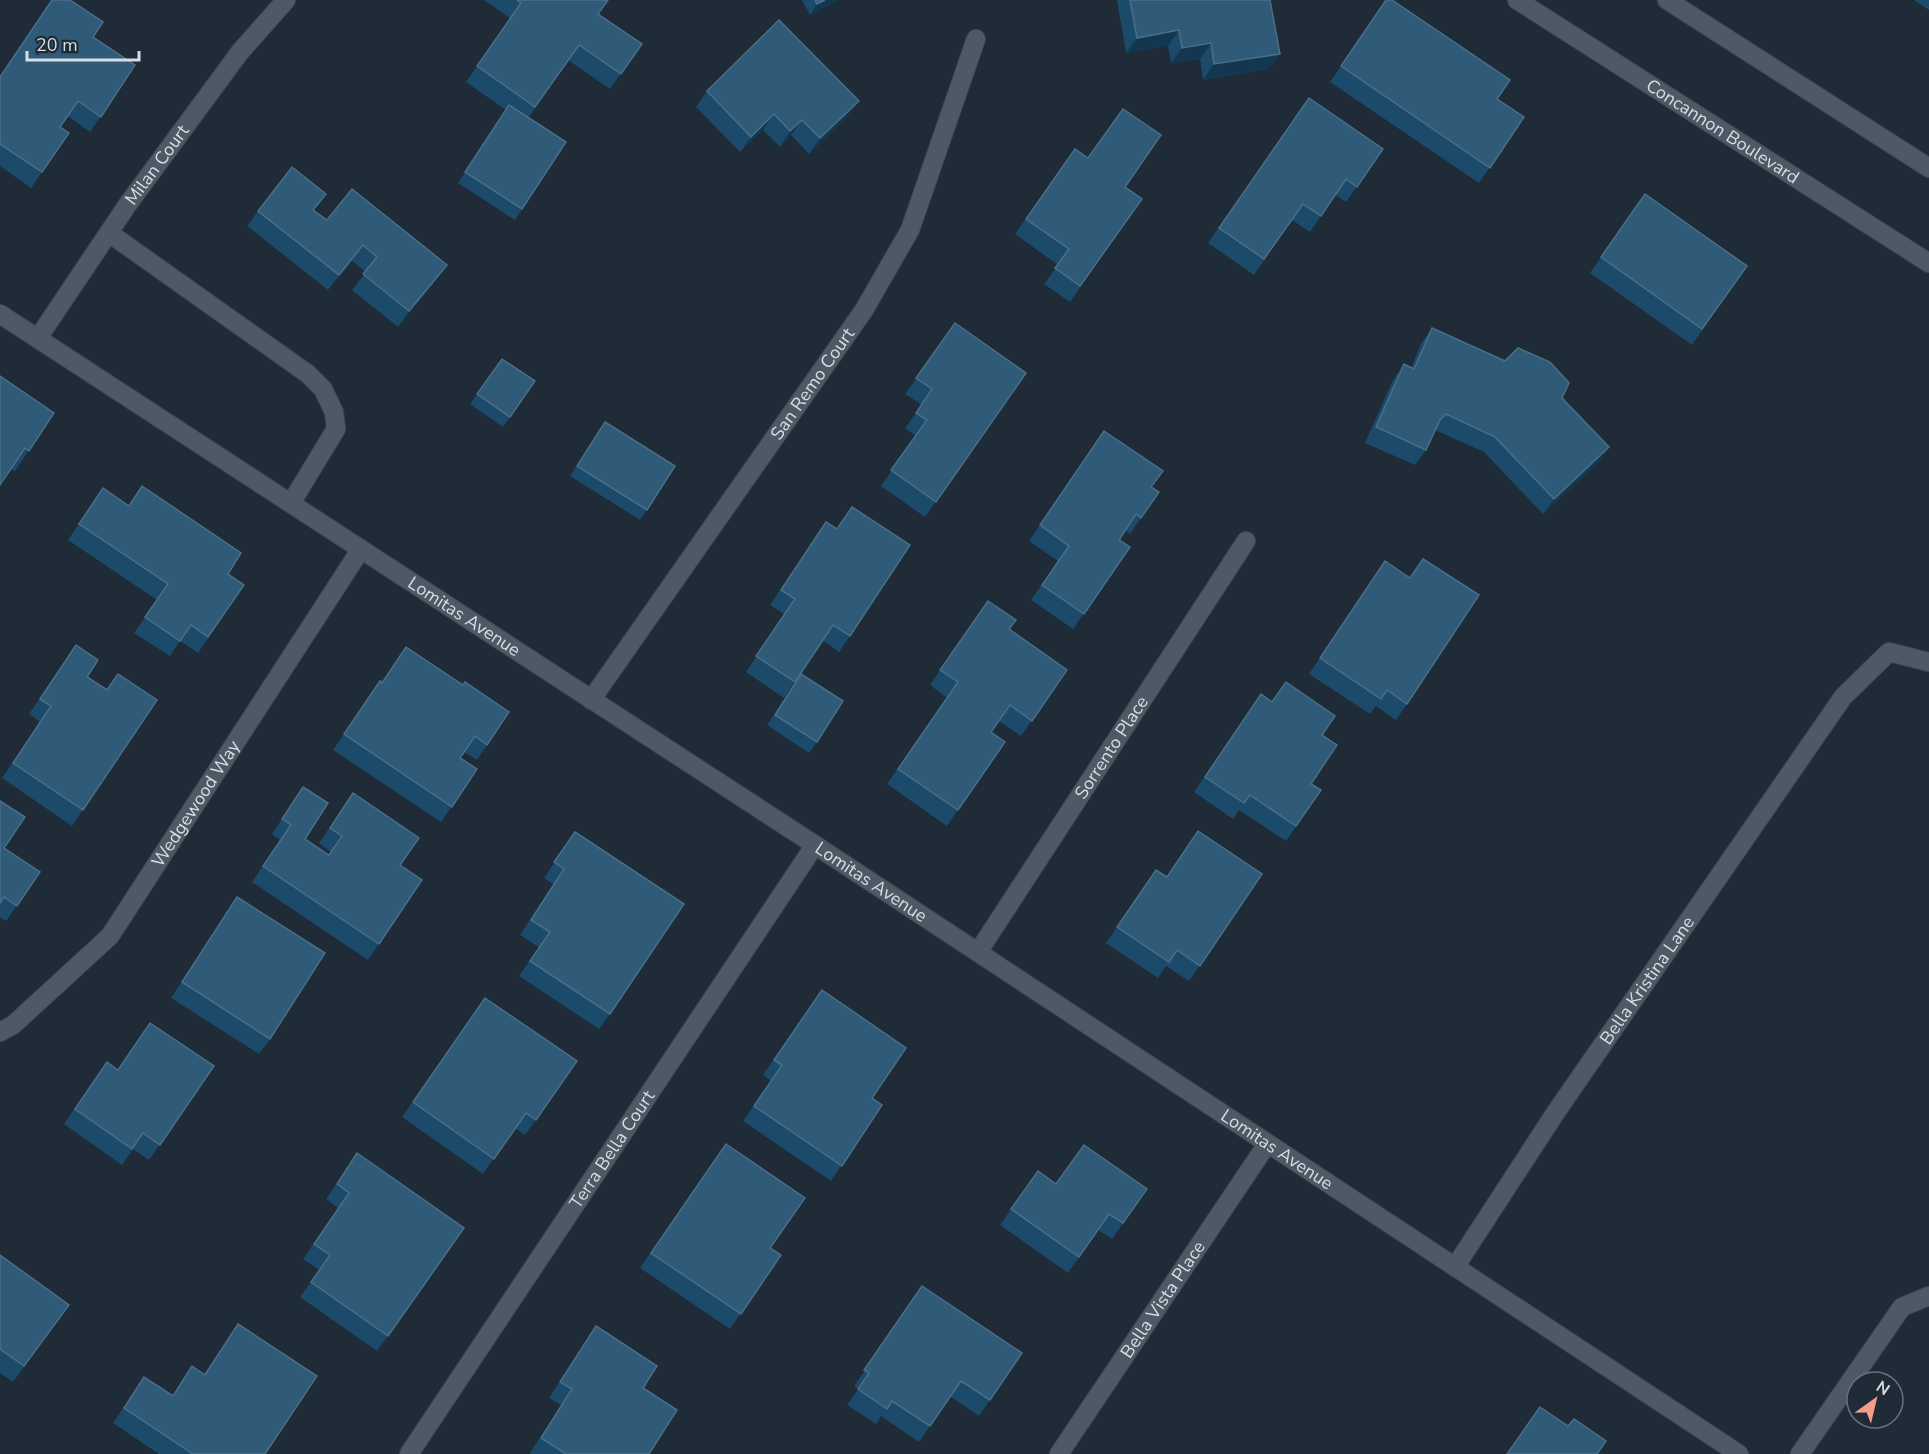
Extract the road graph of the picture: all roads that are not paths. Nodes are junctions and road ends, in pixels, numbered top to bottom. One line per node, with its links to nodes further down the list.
1 (286, 0): 6 (street, Milan Court)
2 (1517, 0): 7 (street, Concannon Boulevard)
3 (1667, 0): 5 (street)
4 (976, 39): 14 (street, San Remo Court)
5 (1929, 168)
6 (109, 233): 9 (street, Milan Court); 10 (street)
7 (1929, 263)
8 (0, 314): 9 (street, Lomitas Avenue)
9 (38, 338): 10 (street, Lomitas Avenue)
10 (291, 503): 12 (street, Lomitas Avenue)
11 (1246, 541): 16 (street, Sorrento Place)
12 (361, 549): 14 (street, Lomitas Avenue); 17 (street, Wedgewood Way)
13 (1929, 662): 19 (street, Bella Kristina Lane)
14 (591, 700): 15 (street, Lomitas Avenue)
15 (815, 845): 16 (street, Lomitas Avenue); 22 (street, Terra Bella Court)
16 (978, 952): 18 (street, Lomitas Avenue)
17 (0, 1032)
18 (1267, 1144): 19 (street, Lomitas Avenue); 23 (street, Bella Vista Place)
19 (1455, 1268): 21 (street, Lomitas Avenue)
20 (1929, 1296): 24 (street)
21 (1728, 1451)
22 (409, 1454)
23 (1059, 1454)
24 (1800, 1454)

